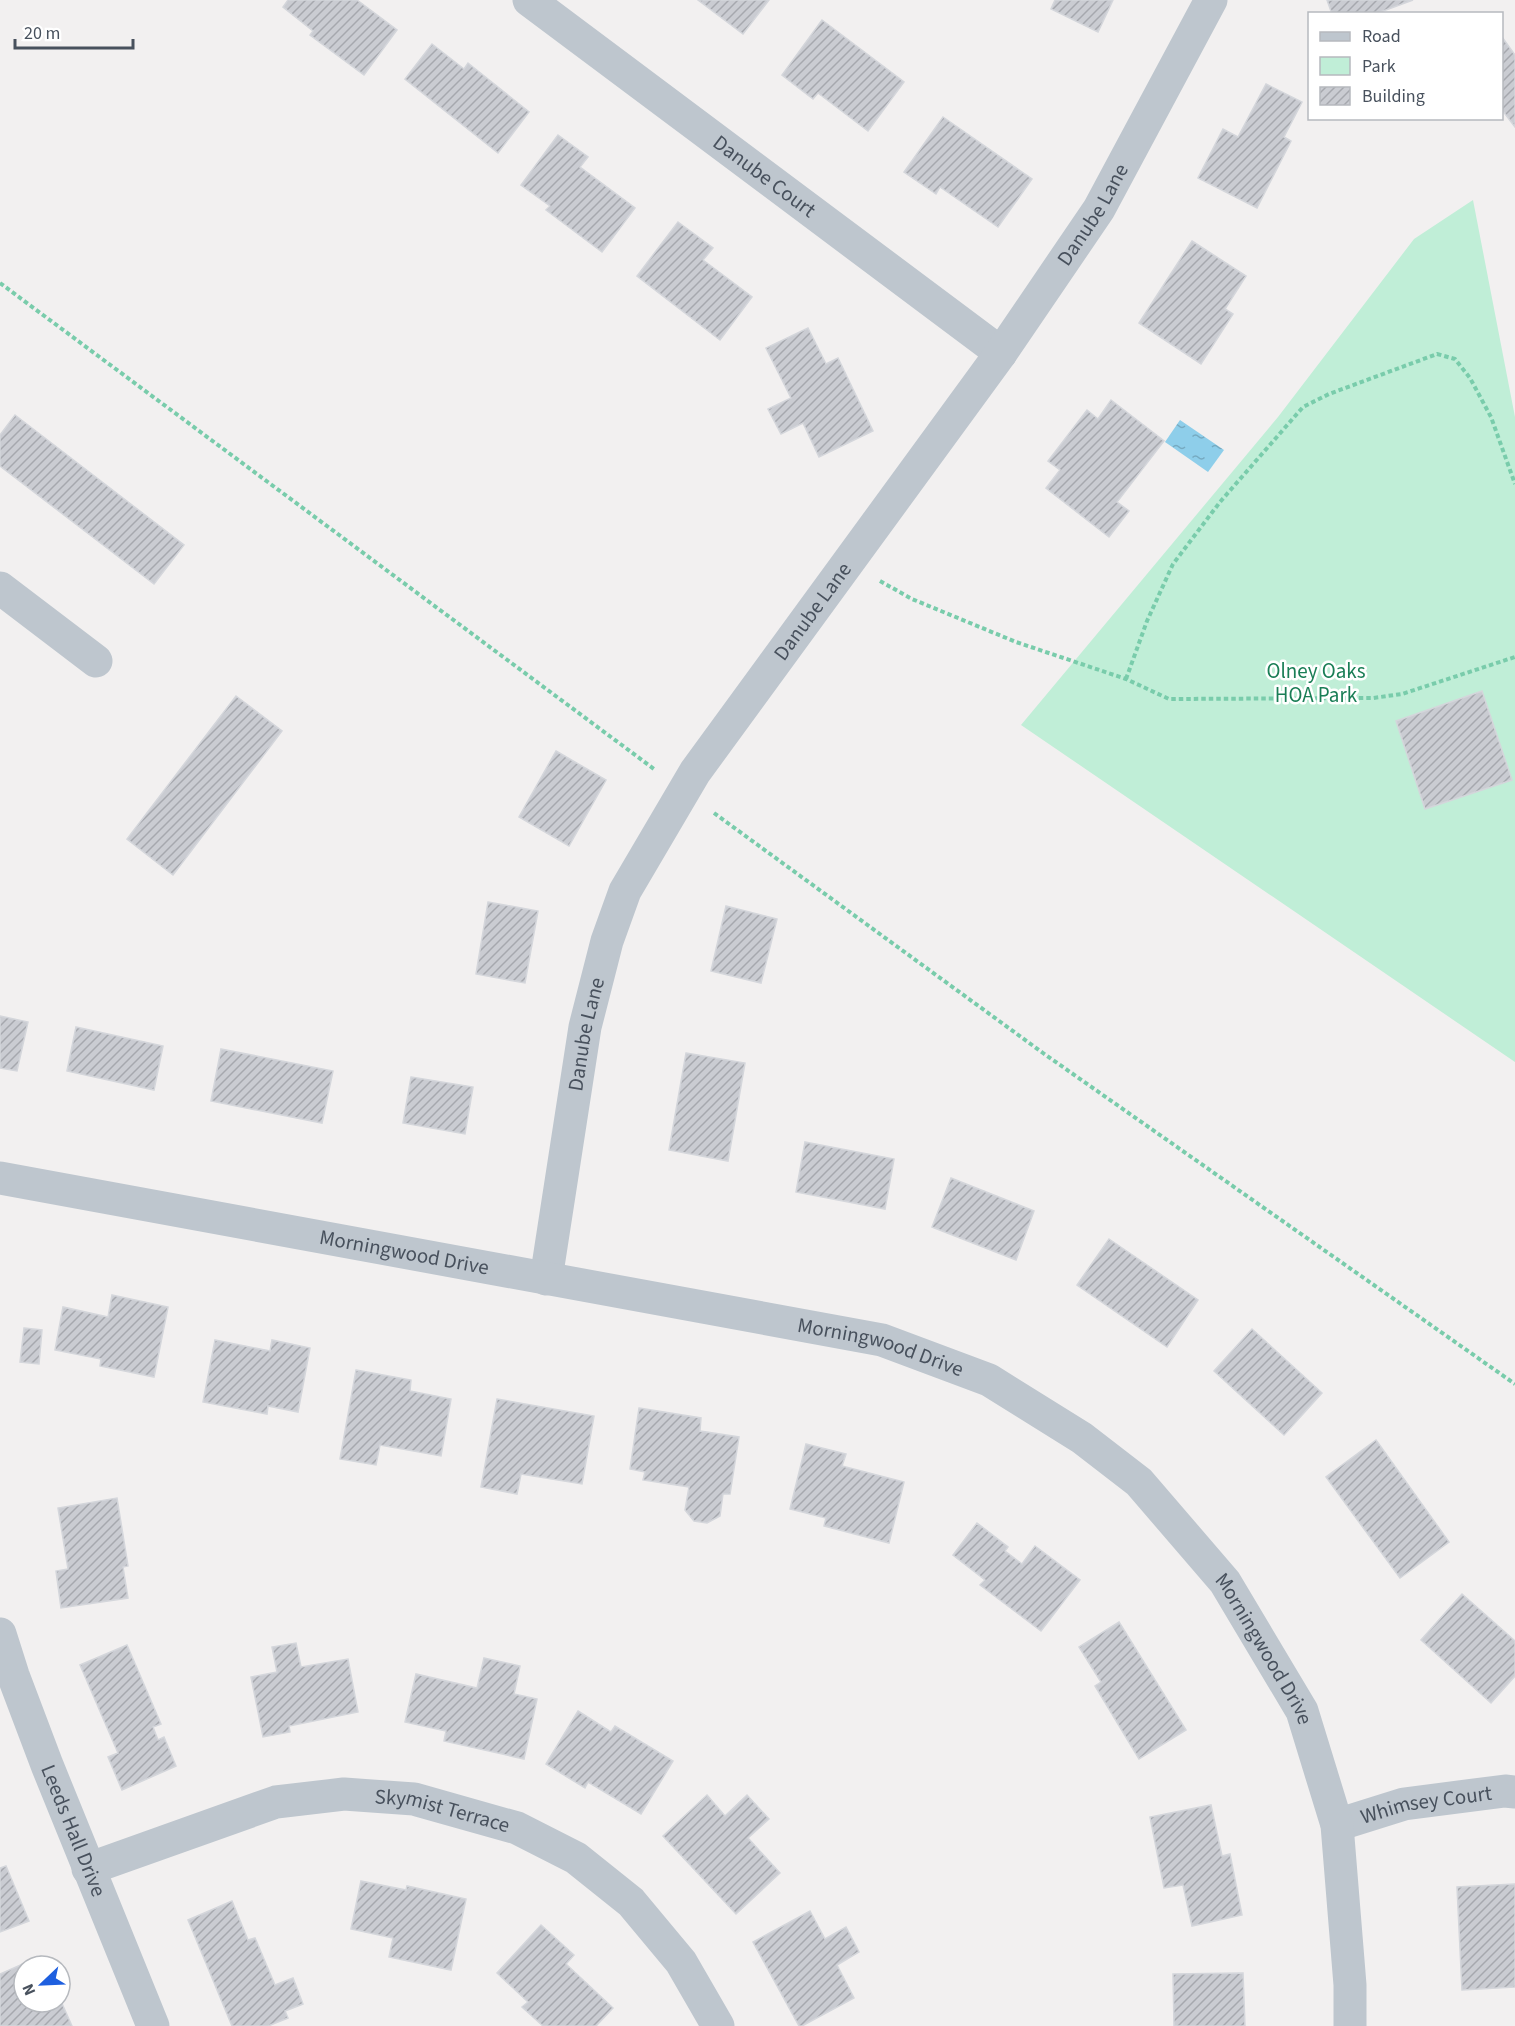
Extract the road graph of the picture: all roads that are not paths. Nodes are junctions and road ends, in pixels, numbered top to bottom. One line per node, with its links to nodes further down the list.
1 (529, 0): 3 (street, Danube Court)
2 (1212, 0): 3 (street, Danube Lane)
3 (1001, 353): 8 (street, Danube Lane)
4 (0, 588): 5 (street)
5 (96, 661)
6 (0, 1178): 7 (street); 8 (street, Morningwood Drive)
7 (0, 1183)
8 (546, 1278): 11 (street, Morningwood Drive)
9 (0, 1634): 12 (street, Leeds Hall Drive)
10 (1515, 1792): 11 (street, Whimsey Court)
11 (1336, 1825): 15 (street, Morningwood Drive)
12 (88, 1869): 13 (street, Leeds Hall Drive); 14 (street, Skymist Terrace)
13 (153, 2026)
14 (718, 2026)
15 (1350, 2026)

